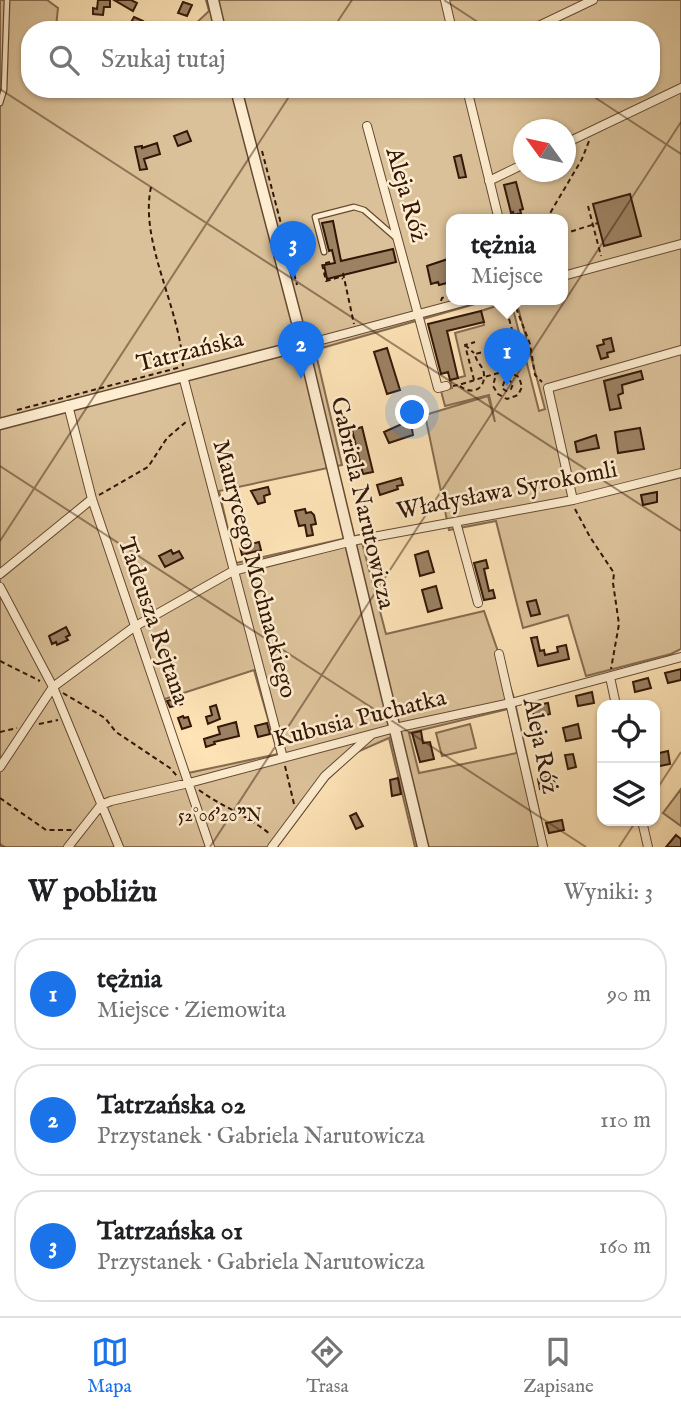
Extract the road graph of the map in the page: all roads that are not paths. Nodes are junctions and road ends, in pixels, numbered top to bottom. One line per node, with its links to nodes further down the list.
1 (7, 0): 13 (lane)
2 (213, 0): 5 (street)
3 (445, 0): 6 (street)
4 (593, 0): 7 (street)
5 (218, 21)
6 (450, 21)
7 (549, 21)
8 (681, 88): 11 (street)
9 (238, 98): 25 (street, Gabriela Narutowicza)
10 (469, 98): 17 (street)
11 (660, 98)
12 (660, 98): 15 (street)
13 (0, 103)
14 (367, 126): 19 (street, Aleja Róż)
15 (576, 138)
16 (513, 169): 17 (street)
17 (489, 181): 18 (street)
18 (497, 214)
19 (399, 240): 21 (lane); 24 (street, Aleja Róż)
20 (681, 244): 22 (street)
21 (324, 252)
22 (568, 275)
23 (451, 305): 24 (street, Tatrzańska)
24 (419, 313): 25 (street, Tatrzańska); 28 (street, Aleja Róż)
25 (303, 345): 27 (street, Tatrzańska); 35 (street, Gabriela Narutowicza)
26 (681, 349): 33 (street)
27 (183, 376): 29 (street, Tatrzańska); 36 (street, Maurycego Mochnackiego)
28 (449, 386)
29 (68, 405): 30 (street, Tatrzańska); 32 (street, Tadeusza Rejtana)
30 (0, 424)
31 (681, 474): 33 (street, Władysława Syrokomli)
32 (92, 499): 37 (street); 40 (street, Tadeusza Rejtana)
33 (573, 500): 34 (street, Władysława Syrokomli)
34 (456, 522): 35 (street, Władysława Syrokomli); 39 (street)
35 (350, 541): 36 (street, Władysława Syrokomli); 47 (street, Gabriela Narutowicza)
36 (233, 571): 40 (street, Władysława Syrokomli); 49 (street, Maurycego Mochnackiego)
37 (0, 574)
38 (0, 587): 44 (street)
39 (478, 603)
40 (134, 627): 44 (street, Władysława Syrokomli); 51 (street, Tadeusza Rejtana)
41 (499, 654): 46 (street, Aleja Róż)
42 (681, 657): 43 (street, Kubusia Puchatka)
43 (610, 677): 45 (street); 46 (street, Kubusia Puchatka)
44 (53, 687): 50 (street, Władysława Syrokomli); 52 (street)
45 (615, 700)
46 (511, 703): 47 (street, Kubusia Puchatka); 59 (street, Aleja Róż)
47 (395, 728): 48 (street, Kubusia Puchatka); 58 (street, Gabriela Narutowicza)
48 (373, 733): 49 (street, Kubusia Puchatka); 54 (street)
49 (284, 758): 51 (street, Kubusia Puchatka)
50 (0, 767)
51 (189, 783): 52 (street, Kubusia Puchatka); 57 (street, Tadeusza Rejtana)
52 (101, 805): 55 (street); 56 (street)
53 (643, 826): 60 (street)
54 (276, 845)
55 (68, 847)
56 (119, 847)
57 (210, 847)
58 (423, 847)
59 (543, 847)
60 (648, 847)

